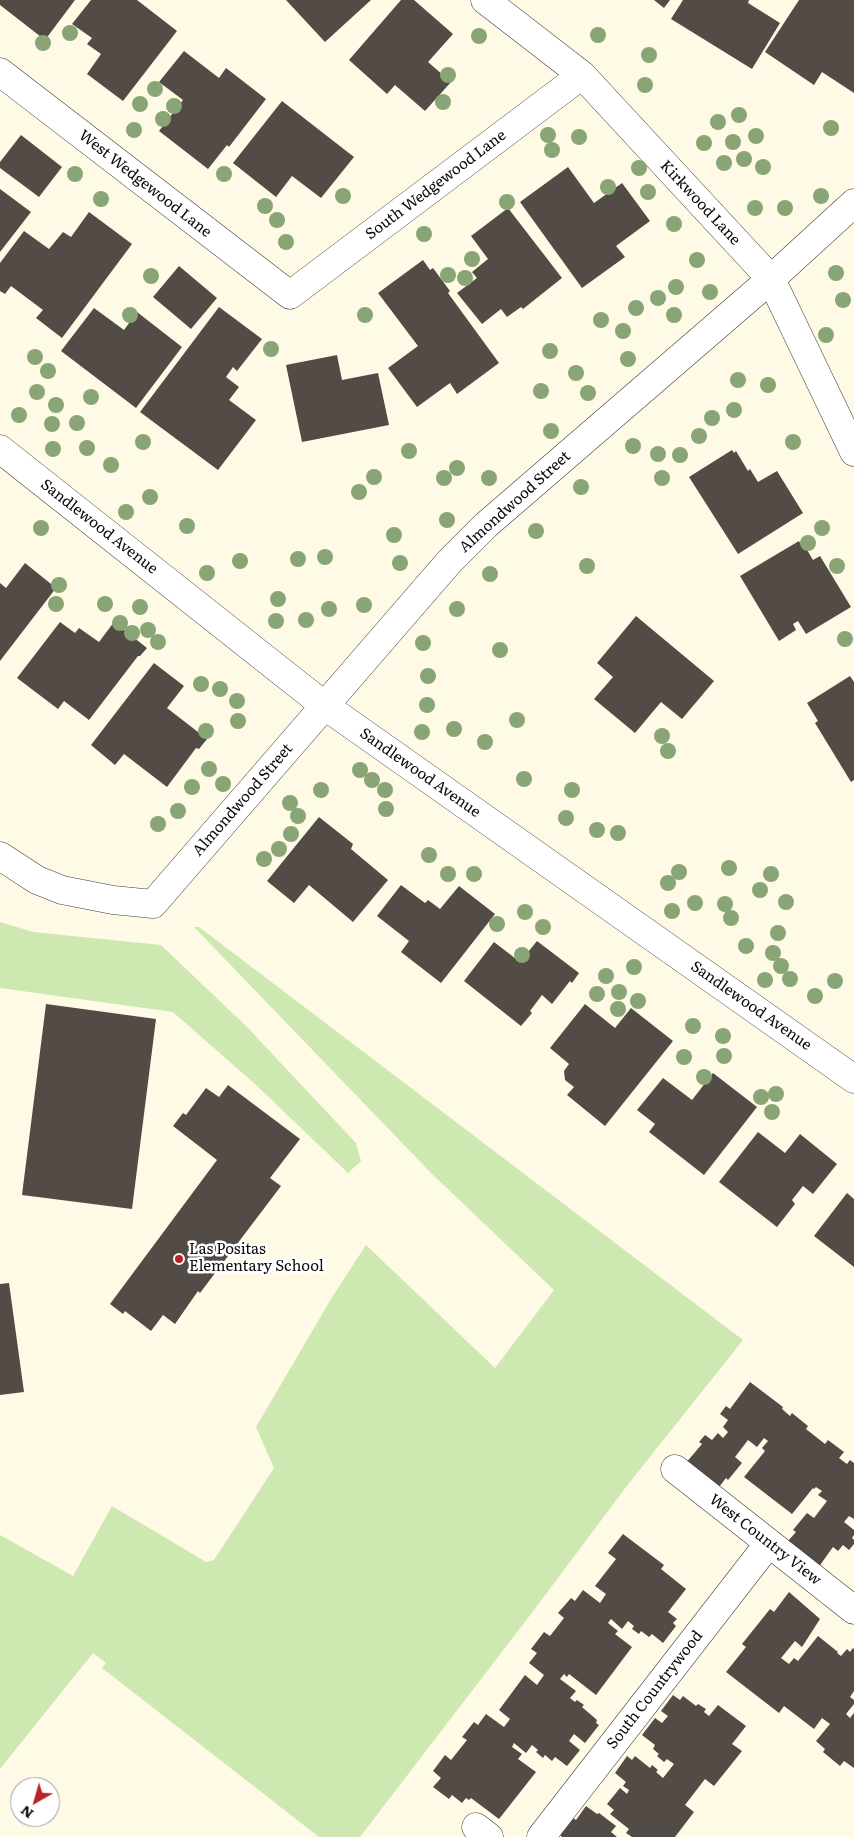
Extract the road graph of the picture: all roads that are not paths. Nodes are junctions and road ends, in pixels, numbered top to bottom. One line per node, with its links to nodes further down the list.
1 (485, 0): 3 (street, Kirkwood Lane)
2 (0, 72): 6 (street, West Wedgewood Lane)
3 (582, 75): 5 (street, Kirkwood Lane); 6 (street, South Wedgewood Lane)
4 (854, 203): 5 (street, Almondwood Street)
5 (771, 279): 8 (street, Kirkwood Lane); 9 (street, Almondwood Street)
6 (290, 295)
7 (0, 449): 9 (street, Sandlewood Avenue)
8 (854, 452)
9 (325, 706): 10 (street, Almondwood Street); 11 (street, Sandlewood Avenue)
10 (0, 856)
11 (854, 1079)
12 (675, 1469): 13 (street, West Country View)
13 (769, 1544): 14 (street, West Country View); 15 (street, South Countrywood)
14 (854, 1610)
15 (541, 1837)

